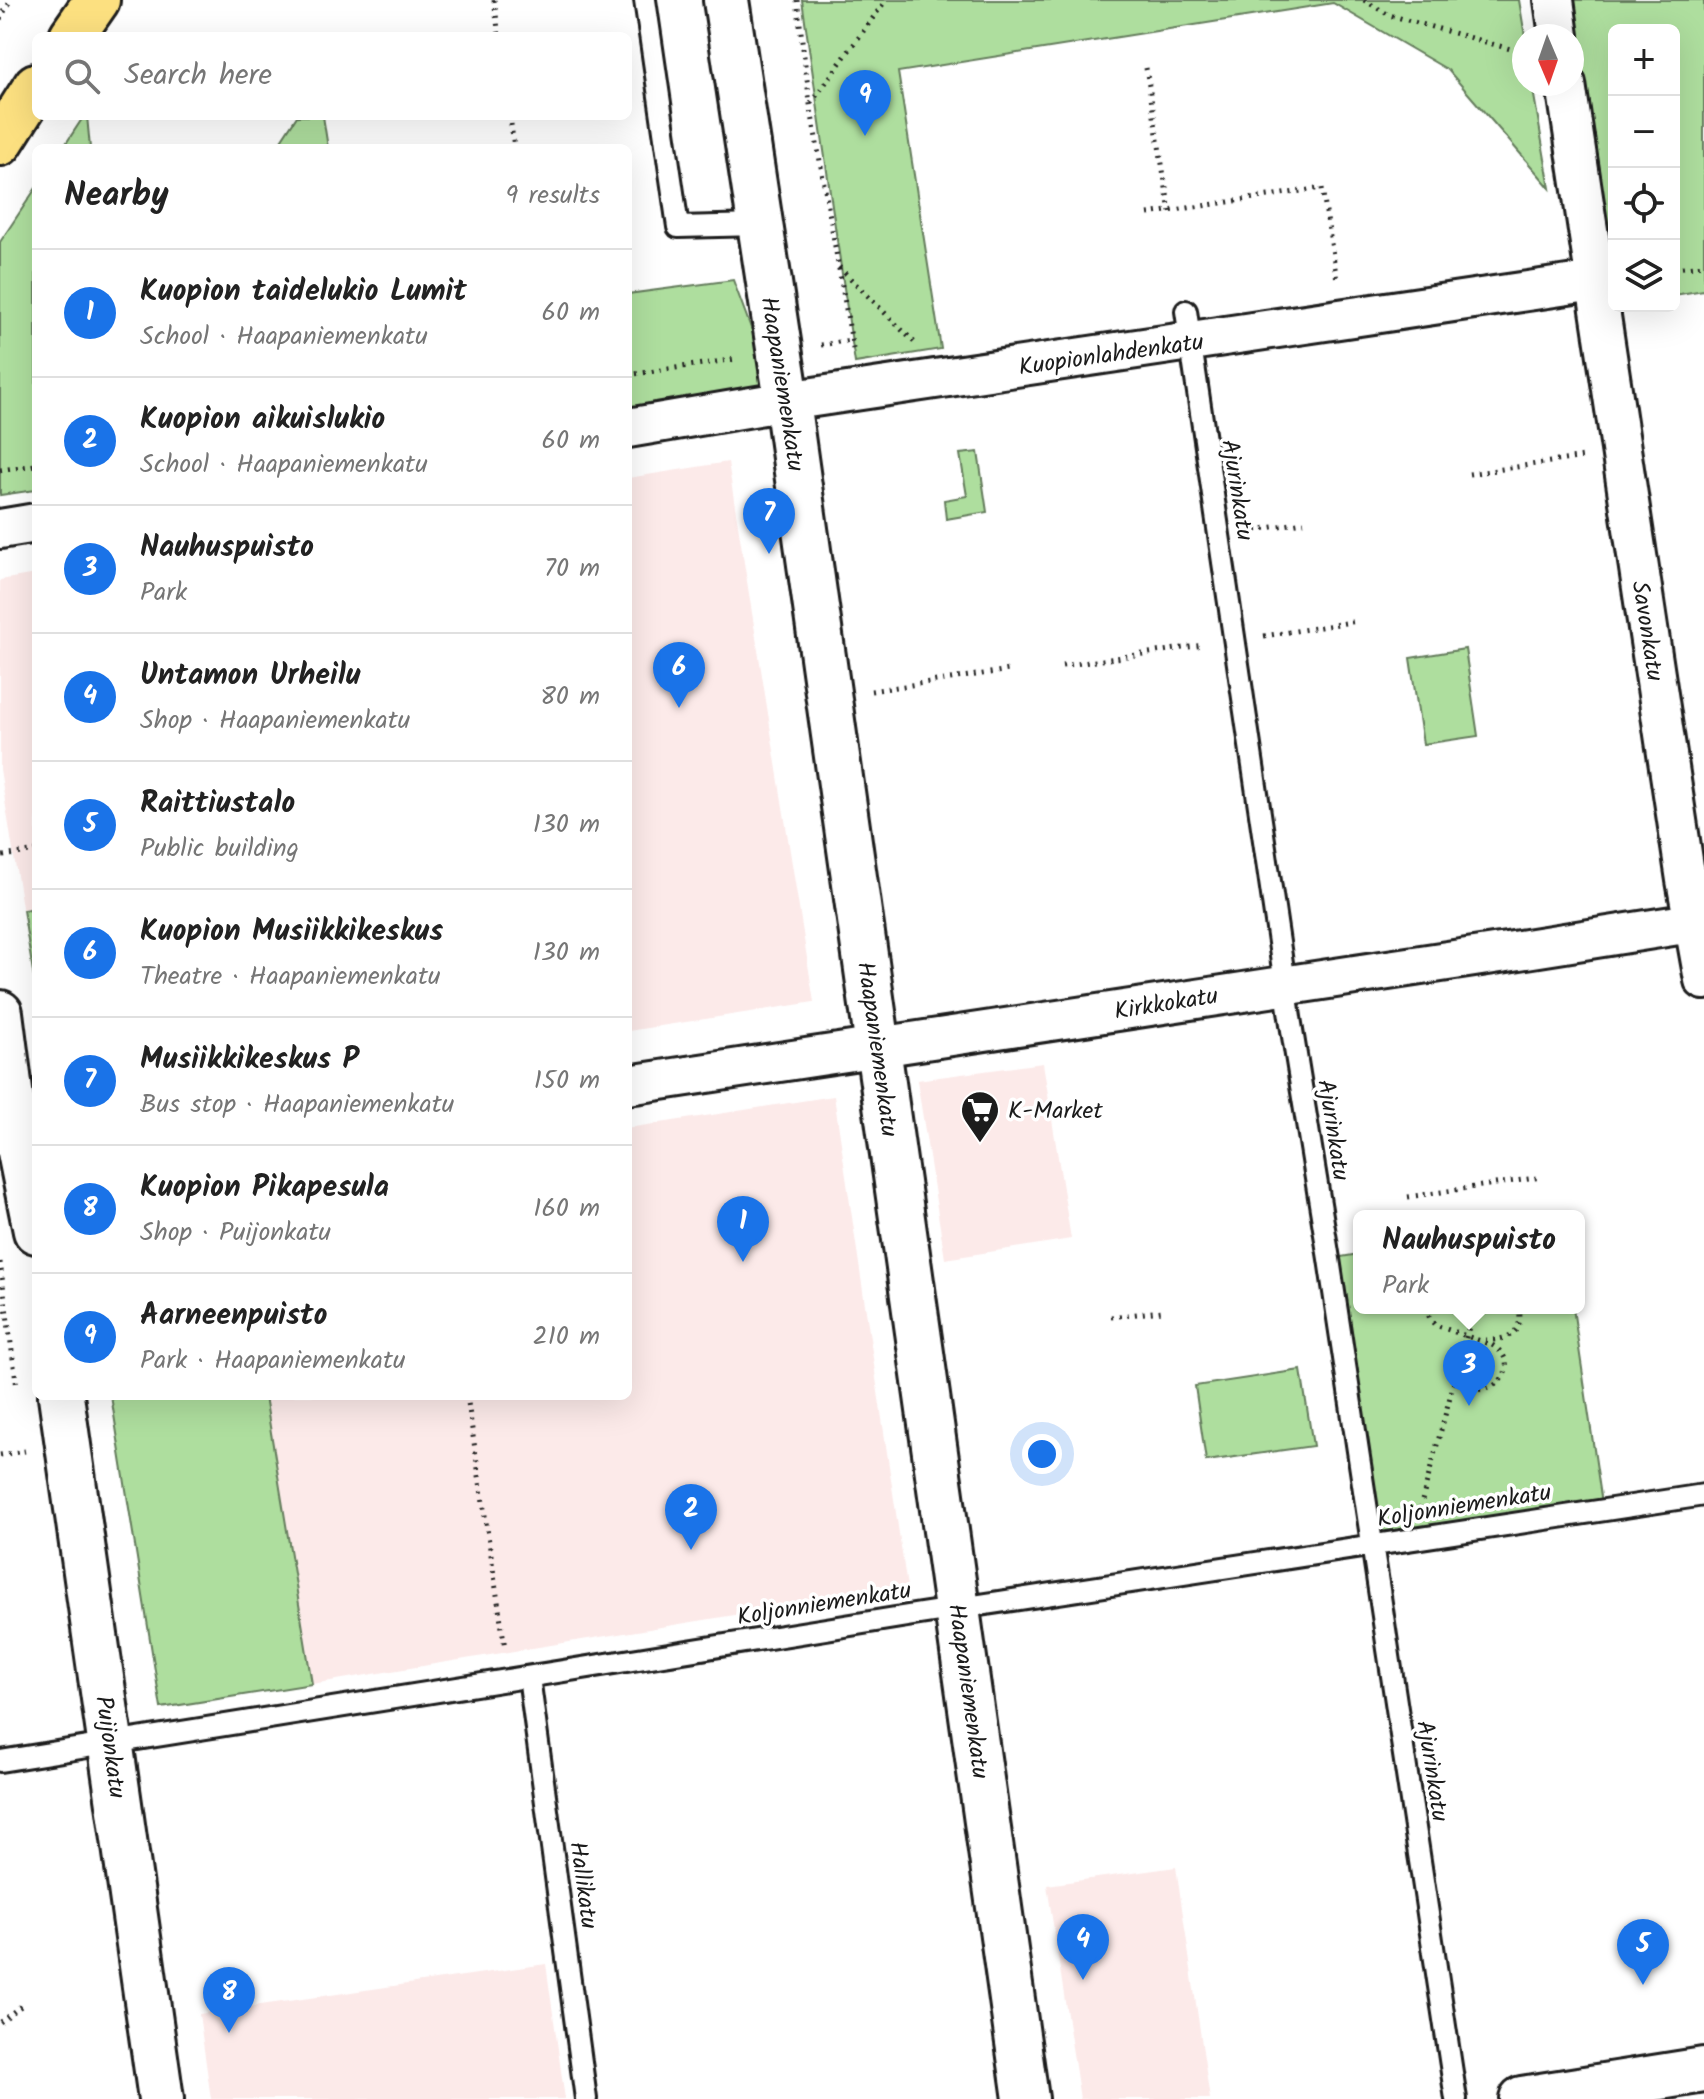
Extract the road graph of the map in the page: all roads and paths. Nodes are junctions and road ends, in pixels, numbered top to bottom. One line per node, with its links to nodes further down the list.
1 (11, 0): 10 (path)
2 (97, 0): 12 (main road)
3 (494, 0): 13 (path)
4 (645, 0): 24 (lane)
5 (726, 0): 24 (main road, Haapaniemenkatu)
6 (797, 0): 18 (path)
7 (886, 0): 18 (path)
8 (1364, 0): 14 (path)
9 (1554, 0): 11 (street)
10 (0, 19)
11 (1557, 24)
12 (75, 32)
13 (498, 32)
14 (1512, 49)
15 (1146, 68): 22 (path)
16 (32, 92): 20 (main road)
17 (1568, 96): 28 (street, Savonkatu)
18 (810, 104): 26 (path)
19 (510, 120): 21 (path)
20 (0, 143)
21 (514, 144)
22 (1170, 212): 23 (path); 29 (path)
23 (1148, 214)
24 (759, 225): 33 (main road, Haapaniemenkatu)
25 (1704, 265): 27 (path)
26 (838, 267): 31 (path); 32 (path)
27 (1680, 267)
28 (1595, 281): 30 (street, Kuopionlahdenkatu); 47 (street, Savonkatu)
29 (1338, 289)
30 (1188, 327): 33 (street, Kuopionlahdenkatu); 42 (lane, Ajurinkatu)
31 (853, 351)
32 (924, 352)
33 (787, 401): 34 (street, Kuopionlahdenkatu); 51 (main road, Haapaniemenkatu)
34 (632, 427)
35 (1589, 456): 38 (path)
36 (32, 466): 37 (path)
37 (0, 470)
38 (1469, 474)
39 (1304, 522): 42 (path)
40 (32, 524): 41 (street)
41 (0, 529)
42 (1219, 536): 49 (lane, Ajurinkatu)
43 (1009, 670): 44 (path)
44 (869, 691)
45 (32, 852): 46 (path)
46 (3, 856)
47 (1699, 922): 48 (street, Savonkatu); 49 (street, Kirkkokatu)
48 (1704, 980)
49 (1286, 984): 51 (street, Kirkkokatu); 71 (lane, Ajurinkatu)
50 (0, 1013): 54 (main road)
51 (878, 1047): 52 (street, Kirkkokatu); 72 (main road, Haapaniemenkatu)
52 (632, 1084)
53 (1542, 1177): 55 (path)
54 (20, 1179): 56 (main road)
55 (1408, 1197)
56 (32, 1218)
57 (1162, 1311): 61 (path)
58 (1428, 1314): 62 (path)
59 (1472, 1314): 62 (path)
60 (1520, 1314): 63 (path)
61 (1111, 1317)
62 (1466, 1335): 63 (path); 64 (path)
63 (1480, 1339): 64 (path)
64 (1460, 1359): 70 (path)
65 (62, 1400): 74 (main road, Puijonkatu)
66 (468, 1400): 73 (path)
67 (25, 1451): 68 (path)
68 (0, 1455)
69 (1704, 1495): 70 (lane, Koljonniemenkatu)
70 (1412, 1539): 71 (lane, Koljonniemenkatu)
71 (1373, 1545): 72 (lane, Koljonniemenkatu); 82 (lane, Ajurinkatu)
72 (957, 1609): 73 (lane, Koljonniemenkatu); 81 (main road, Haapaniemenkatu)
73 (520, 1678): 74 (lane, Koljonniemenkatu); 80 (lane, Hallikatu)
74 (110, 1744): 75 (lane, Koljonniemenkatu); 79 (main road, Puijonkatu)
75 (0, 1761)
76 (21, 2006): 77 (path)
77 (0, 2022)
78 (1704, 2070): 83 (main road)
79 (161, 2099)
80 (586, 2099)
81 (1026, 2099)
82 (1456, 2099)
83 (1522, 2099)

